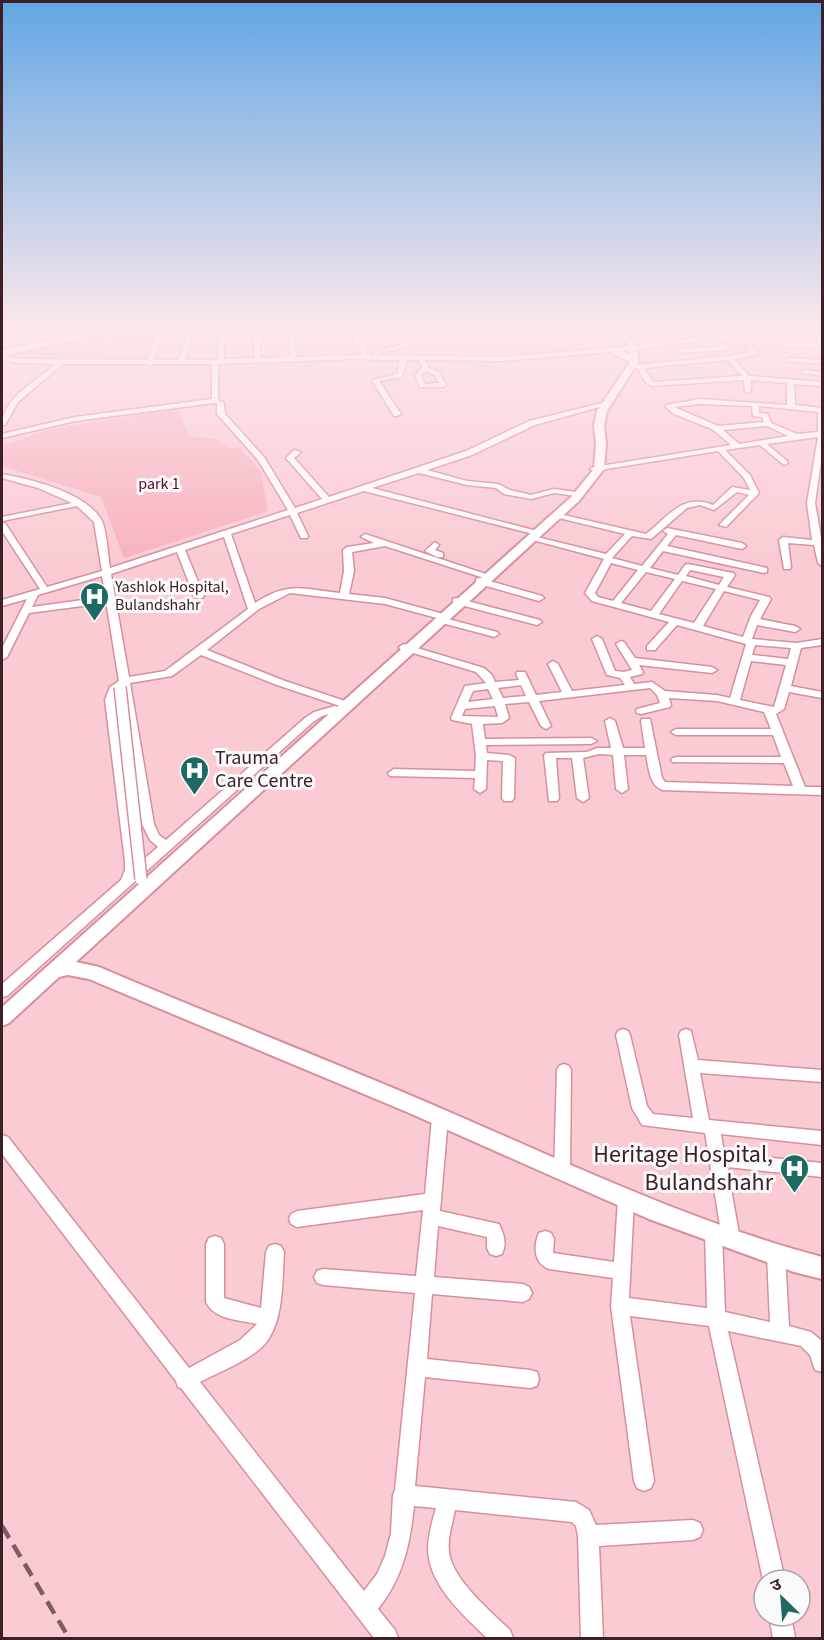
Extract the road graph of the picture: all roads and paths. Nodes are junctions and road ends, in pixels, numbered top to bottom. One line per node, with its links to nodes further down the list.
1 (13, 405): 13 (street)
2 (185, 405): 17 (street)
3 (220, 405): 33 (street)
4 (391, 405): 12 (street)
5 (603, 405): 25 (main road); 26 (street)
6 (676, 405): 15 (street)
7 (742, 405): 8 (street)
8 (755, 405): 10 (street); 14 (street)
9 (791, 405): 10 (street)
10 (791, 408): 11 (street)
11 (822, 411): 16 (street)
12 (397, 414)
13 (2, 423)
14 (768, 424): 15 (street); 18 (street)
15 (716, 428): 20 (street)
16 (822, 434): 18 (street); 24 (street)
17 (2, 436)
18 (794, 437): 19 (street)
19 (761, 442): 20 (street); 23 (street)
20 (737, 446): 21 (street)
21 (721, 450): 25 (street); 30 (street)
22 (297, 452): 31 (street)
23 (784, 463)
24 (819, 465): 36 (street)
25 (596, 469): 29 (main road); 34 (main road)
26 (418, 470): 28 (street); 29 (street)
27 (2, 477): 32 (street); 57 (street)
28 (365, 488): 31 (street); 43 (street)
29 (573, 494): 43 (main road)
30 (755, 494): 38 (street); 39 (street)
31 (328, 501): 33 (street)
32 (73, 505): 35 (street); 57 (street)
33 (293, 512): 42 (street); 44 (street)
34 (558, 515): 41 (street); 43 (main road)
35 (2, 519)
36 (818, 523): 48 (street)
37 (2, 525): 61 (street)
38 (723, 525)
39 (657, 530): 40 (street); 41 (street)
40 (673, 532): 49 (street); 50 (street)
41 (630, 533): 52 (street)
42 (227, 534): 51 (street); 71 (street)
43 (535, 535): 52 (street); 58 (main road)
44 (303, 536)
45 (365, 537): 46 (street)
46 (386, 543): 58 (street); 64 (street)
47 (435, 545): 58 (street)
48 (820, 545): 53 (street); 54 (street)
49 (742, 546)
50 (662, 548): 55 (street); 56 (street)
51 (180, 549): 57 (street); 63 (street)
52 (608, 559): 55 (street); 69 (street)
53 (822, 560)
54 (787, 567)
55 (645, 570): 59 (street); 69 (street)
56 (764, 570)
57 (104, 573): 61 (street); 95 (street)
58 (487, 576): 65 (street); 67 (main road)
59 (679, 579): 60 (street); 60 (street); 72 (street)
60 (723, 589): 74 (street); 77 (street)
61 (45, 590): 62 (street)
62 (34, 594): 68 (street); 70 (street)
63 (199, 596)
64 (344, 596): 71 (street); 73 (street)
65 (538, 598)
66 (90, 602): 70 (street)
67 (459, 602): 73 (main road); 75 (street)
68 (2, 604)
69 (615, 605): 72 (street)
70 (25, 611): 88 (street)
71 (253, 611): 87 (street)
72 (653, 615): 76 (street)
73 (441, 617): 79 (street); 85 (main road)
74 (754, 621): 78 (street); 81 (street)
75 (537, 622)
76 (673, 623): 77 (street); 86 (street)
77 (698, 627): 81 (street)
78 (795, 629)
79 (494, 634)
80 (597, 639): 94 (street)
81 (748, 641): 84 (street); 89 (street)
82 (822, 642): 84 (street)
83 (621, 644): 90 (street)
84 (797, 646): 91 (street)
85 (407, 648): 96 (street); 105 (main road)
86 (651, 648)
87 (200, 651): 95 (street); 105 (street)
88 (2, 657)
89 (746, 657): 91 (street); 104 (street)
90 (631, 661): 93 (street); 94 (street)
91 (792, 663): 98 (street)
92 (553, 664): 99 (street)
93 (712, 670)
94 (624, 675): 97 (street)
95 (122, 684): 130 (street); 131 (street, bridge)
96 (491, 685): 102 (street); 103 (street); 106 (street)
97 (631, 687): 99 (street); 100 (street)
98 (785, 688): 101 (street); 107 (street)
99 (568, 694): 102 (street)
100 (662, 694): 104 (street); 116 (street)
101 (822, 695)
102 (532, 698): 103 (street); 110 (street)
103 (499, 702): 106 (street); 108 (street)
104 (734, 702): 107 (street)
105 (342, 706): 130 (street); 131 (main road); 132 (main road)
106 (461, 706): 108 (street)
107 (769, 710): 112 (street)
108 (477, 721): 114 (street)
109 (610, 721): 115 (street)
110 (546, 726)
111 (676, 732): 112 (street)
112 (777, 732): 120 (street)
113 (591, 741): 114 (street)
114 (480, 742): 118 (street)
115 (618, 752): 116 (street); 117 (street); 124 (street)
116 (652, 752): 125 (street)
117 (577, 755): 128 (street); 129 (street)
118 (482, 756): 122 (street); 127 (street)
119 (677, 760): 120 (street)
120 (788, 760): 125 (street)
121 (394, 773): 122 (street)
122 (480, 775): 123 (street)
123 (480, 789)
124 (622, 789)
125 (800, 790): 126 (street)
126 (822, 791)
127 (508, 798)
128 (553, 798)
129 (583, 798)
130 (165, 847): 131 (street)
131 (133, 881): 133 (street); 134 (main road)
132 (51, 973): 135 (main road); 141 (main road)
133 (2, 992)
134 (2, 1002)
135 (2, 1018)
136 (623, 1035): 142 (street)
137 (686, 1035): 138 (street)
138 (693, 1066): 140 (street); 142 (street)
139 (564, 1070): 147 (street)
140 (822, 1076)
141 (440, 1118): 147 (main road); 149 (street)
142 (707, 1127): 143 (street); 145 (street)
143 (822, 1138)
144 (2, 1142): 169 (street)
145 (717, 1159): 146 (street); 151 (street)
146 (822, 1170)
147 (562, 1172): 148 (main road)
148 (626, 1199): 151 (main road); 158 (street)
149 (431, 1209): 150 (street); 154 (street); 160 (street)
150 (297, 1219)
151 (722, 1236): 156 (main road); 164 (street)
152 (544, 1239): 158 (street)
153 (215, 1244): 163 (street)
154 (496, 1248)
155 (275, 1252): 163 (street)
156 (776, 1255): 157 (main road); 165 (street)
157 (822, 1268)
158 (620, 1271): 162 (street)
159 (323, 1277): 160 (street)
160 (424, 1287): 161 (street); 167 (street)
161 (523, 1293)
162 (620, 1306): 164 (street); 170 (street)
163 (267, 1318): 169 (street)
164 (716, 1319): 165 (street); 175 (street)
165 (780, 1334): 166 (street)
166 (822, 1363)
167 (417, 1367): 168 (street); 171 (street)
168 (530, 1379)
169 (185, 1380): 176 (street)
170 (644, 1481)
171 (404, 1495): 172 (street); 176 (street)
172 (448, 1500): 174 (street); 178 (street)
173 (693, 1530): 174 (street)
174 (588, 1536): 179 (street)
175 (771, 1568)
176 (364, 1608): 177 (street)
177 (387, 1638)
178 (502, 1638)
179 (592, 1638)

